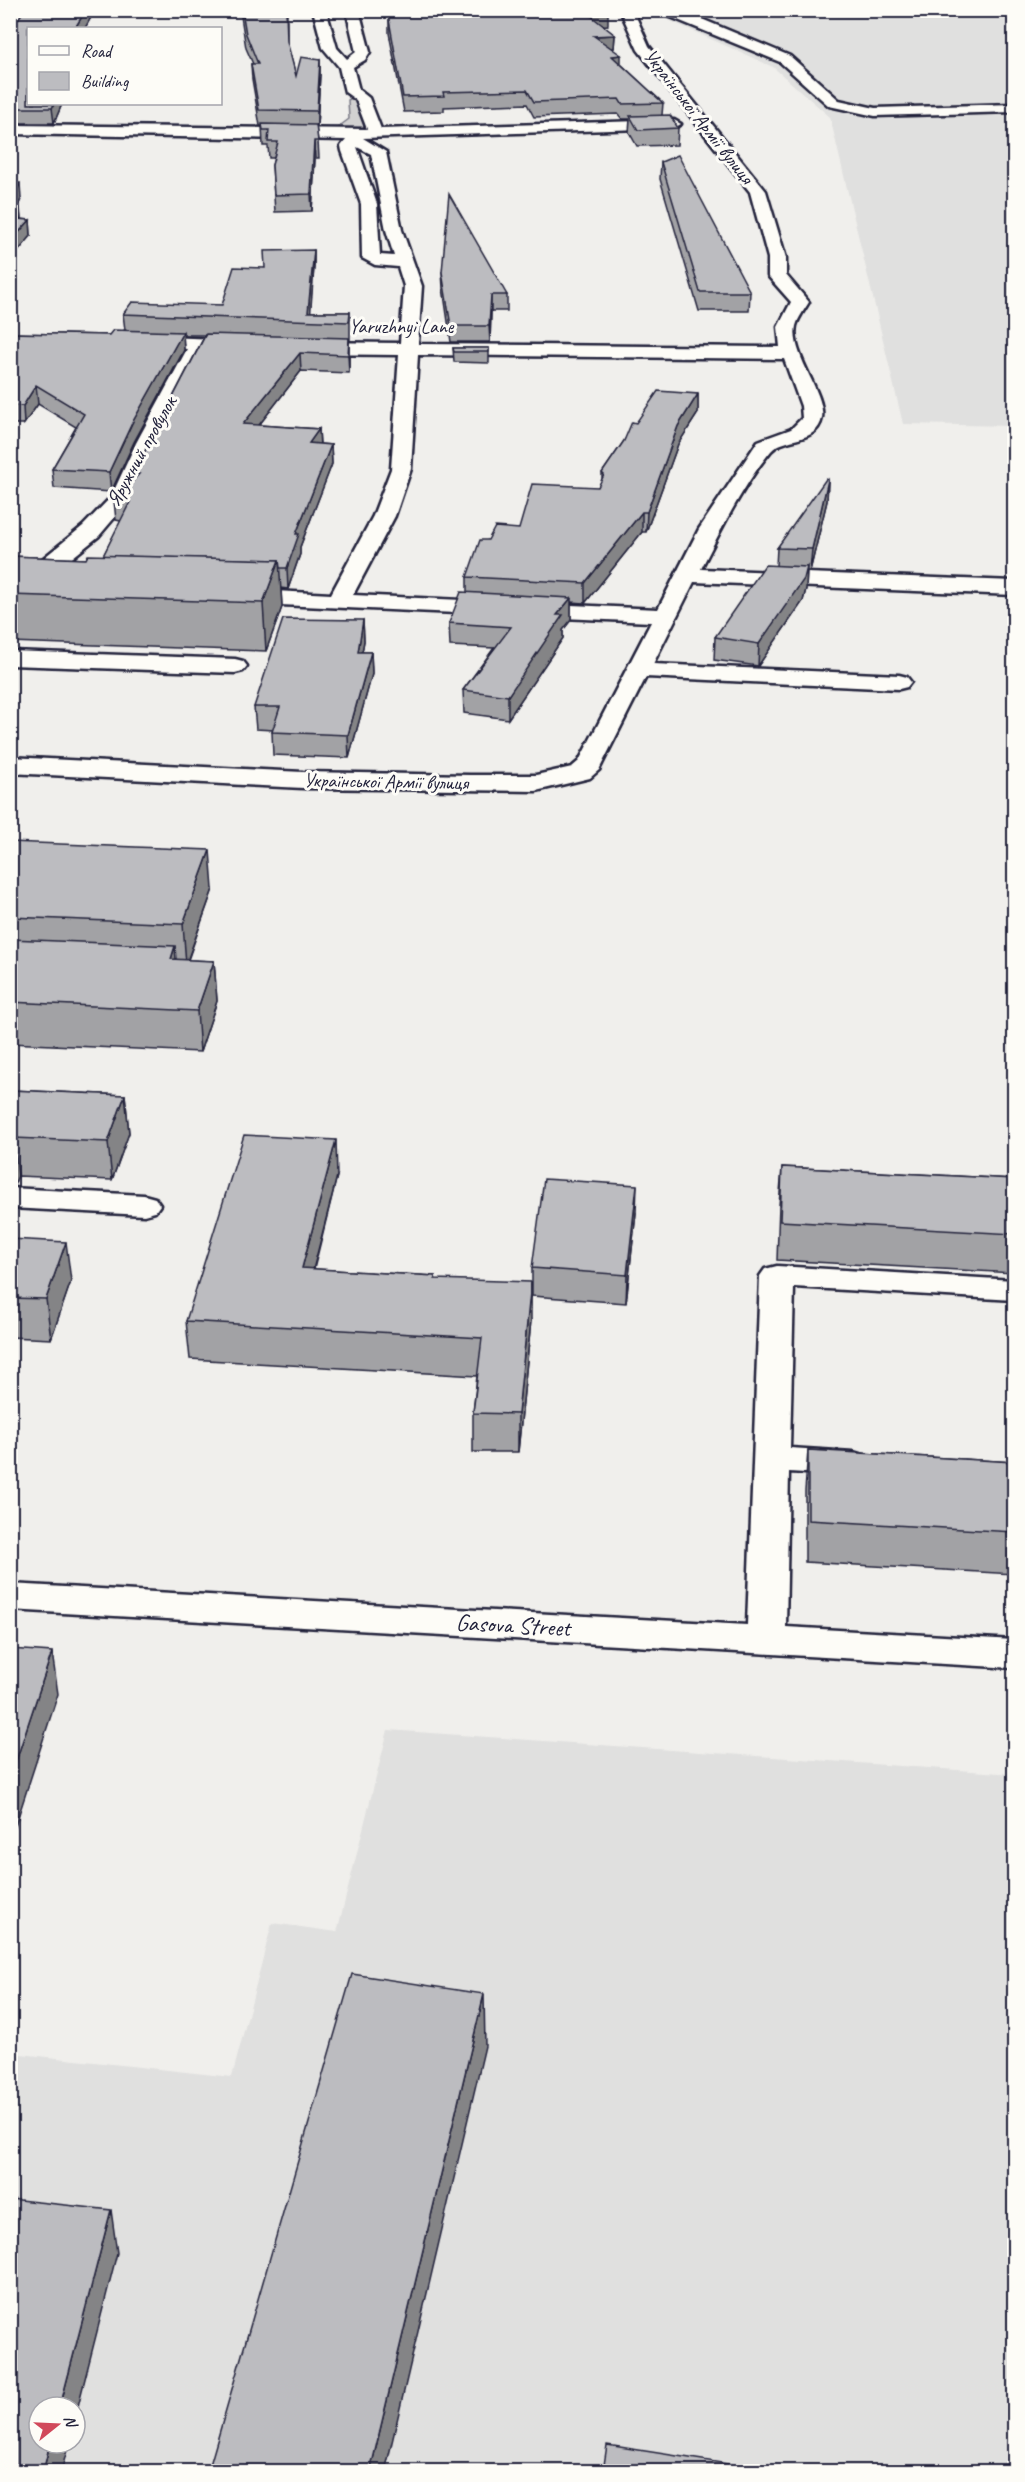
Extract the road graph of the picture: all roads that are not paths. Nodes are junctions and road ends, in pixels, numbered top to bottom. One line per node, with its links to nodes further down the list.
1 (319, 10): 5 (street)
2 (352, 10): 5 (street)
3 (627, 10): 8 (street, Української Армії вулиця)
4 (674, 10): 7 (street)
5 (346, 65): 6 (street)
6 (352, 92): 10 (street); 11 (street)
7 (1014, 108)
8 (704, 123): 10 (street); 19 (street, Української Армії вулиця)
9 (10, 129): 11 (street)
10 (376, 134): 12 (street)
11 (323, 135): 12 (street)
12 (352, 137): 13 (street); 13 (street)
13 (404, 262): 18 (street)
14 (118, 341): 15 (street)
15 (199, 345): 16 (street); 21 (street, Яружний провулок)
16 (267, 346)
17 (290, 347): 18 (street, Yaruzhnyi Lane)
18 (408, 348): 19 (street, Yaruzhnyi Lane); 25 (street)
19 (791, 353): 20 (street, Української Армії вулиця)
20 (686, 575): 23 (street); 26 (street, Української Армії вулиця)
21 (11, 590): 22 (street)
22 (47, 591)
23 (1014, 591)
24 (211, 596): 25 (street)
25 (339, 599): 26 (street)
26 (666, 616): 29 (street, Української Армії вулиця)
27 (10, 658): 28 (street)
28 (235, 666)
29 (639, 670): 30 (street); 31 (street, Української Армії вулиця)
30 (899, 682)
31 (10, 765)
32 (10, 1198): 33 (street)
33 (144, 1205)
34 (1014, 1290): 35 (street)
35 (771, 1459): 36 (street); 38 (street)
36 (887, 1466)
37 (10, 1597): 38 (street, Gasova Street)
38 (766, 1640): 39 (street, Gasova Street)
39 (1014, 1654)

